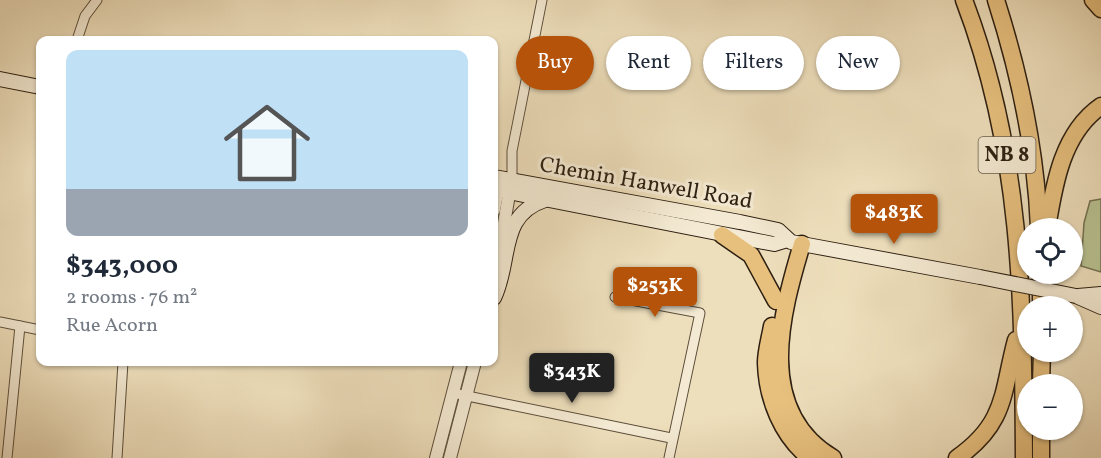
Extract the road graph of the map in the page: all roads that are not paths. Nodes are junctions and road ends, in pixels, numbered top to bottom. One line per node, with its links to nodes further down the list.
1 (97, 0): 7 (street)
2 (542, 0): 11 (street)
3 (964, 0): 20 (highway, NB 8)
4 (996, 0): 13 (highway, NB 8)
5 (1093, 0): 6 (highway)
6 (1101, 9)
7 (78, 36)
8 (0, 79): 9 (main road)
9 (36, 86)
10 (1101, 106): 14 (highway)
11 (501, 185): 12 (main road, Chemin Hanwell Road); 15 (street); 17 (main road, Chemin Hanwell Road)
12 (546, 199): 16 (main road, Chemin Hanwell Road); 18 (main road)
13 (1038, 218)
14 (1049, 218)
15 (498, 228)
16 (722, 235): 17 (main road, Chemin Hanwell Road); 24 (highway)
17 (793, 242): 21 (main road, Chemin Hanwell Road, bridge); 24 (highway); 44 (highway)
18 (498, 288)
19 (1101, 294): 21 (main road, Chemin Hanwell Road)
20 (1022, 296)
21 (1076, 296)
22 (615, 297): 36 (street)
23 (1083, 299): 25 (main road, Chemin Hanwell Road)
24 (777, 301): 43 (highway)
25 (1101, 307)
26 (0, 322): 27 (street)
27 (20, 326): 28 (street); 38 (street)
28 (36, 329)
29 (1017, 341): 45 (highway)
30 (1023, 362): 46 (highway, NB 8)
31 (123, 366): 39 (street)
32 (460, 366): 34 (street)
33 (474, 366): 35 (street)
34 (453, 393): 35 (street); 40 (street)
35 (467, 396): 36 (street); 41 (street)
36 (671, 438): 42 (street)
37 (1041, 440): 47 (highway)
38 (7, 458)
39 (117, 458)
40 (436, 458)
41 (450, 458)
42 (669, 458)
43 (810, 458)
44 (833, 458)
45 (957, 458)
46 (1024, 458)
47 (1041, 458)

